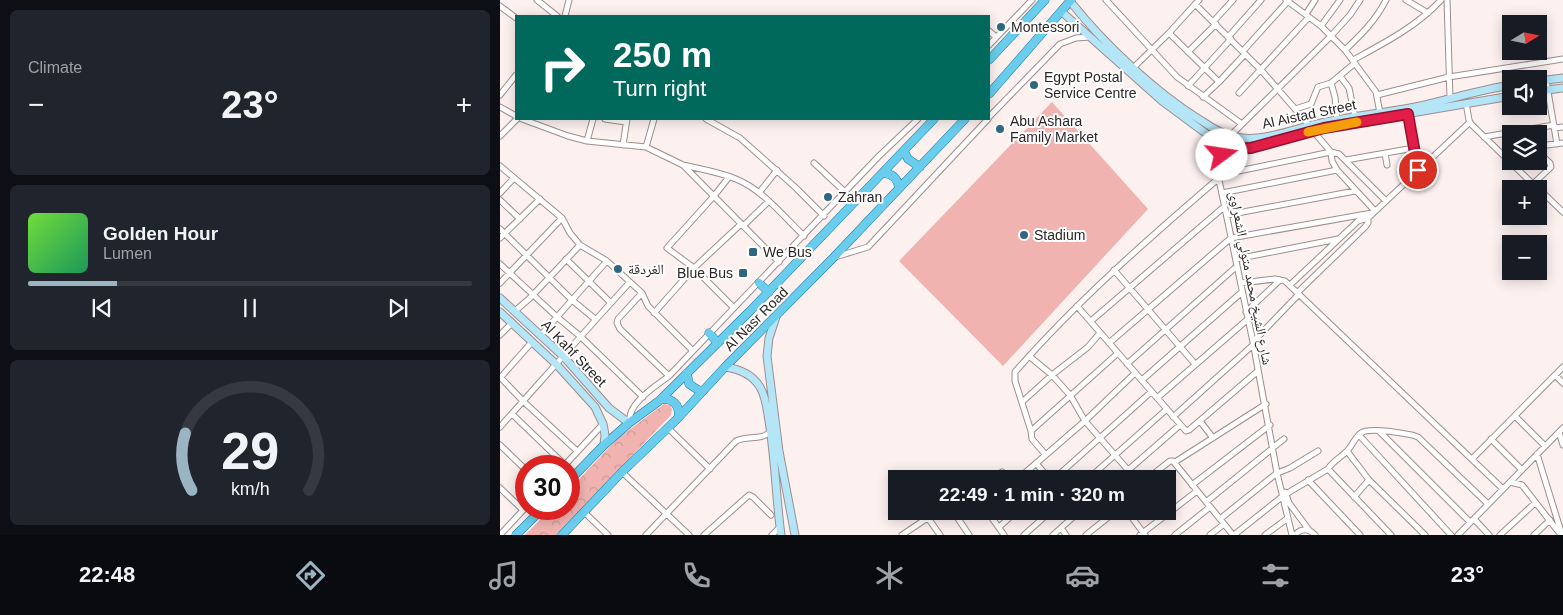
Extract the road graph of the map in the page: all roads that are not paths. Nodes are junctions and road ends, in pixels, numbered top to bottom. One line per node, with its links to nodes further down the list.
1 (537, 0): 21 (street)
2 (569, 0): 22 (street)
3 (1032, 0): 30 (street)
4 (1045, 0): 38 (main road)
5 (1106, 0): 34 (street)
6 (1233, 0): 25 (street)
7 (1261, 0): 32 (street)
8 (1315, 0): 23 (street)
9 (1340, 0): 26 (street)
10 (1360, 0): 29 (street)
11 (1386, 0): 35 (street)
12 (1441, 0): 20 (street)
13 (1447, 0): 46 (street)
14 (1071, 1): 19 (main road); 41 (main road)
15 (1288, 1): 23 (street); 37 (street)
16 (1409, 1): 20 (street)
17 (1197, 2): 25 (street); 28 (street)
18 (500, 6): 24 (street)
19 (1062, 12): 31 (main road); 57 (main road)
20 (1428, 13): 40 (street)
21 (556, 15)
22 (565, 15)
23 (1308, 16): 26 (street); 43 (street)
24 (515, 17)
25 (1214, 23): 32 (street); 36 (street)
26 (1321, 26): 29 (street)
27 (990, 31): 30 (street)
28 (1169, 33): 34 (street); 36 (street)
29 (1331, 36): 35 (street); 53 (street)
30 (996, 37): 33 (street)
31 (1090, 37): 68 (street); 95 (main road)
32 (1230, 38): 37 (street); 42 (street)
33 (990, 43)
34 (1153, 49): 41 (street); 51 (street)
35 (1345, 50): 40 (street)
36 (1188, 52): 42 (street)
37 (1244, 53): 43 (street); 49 (street)
38 (990, 59)
39 (1563, 59): 46 (street)
40 (1354, 62): 45 (street); 59 (street)
41 (1134, 67): 92 (main road)
42 (1204, 68): 49 (street); 51 (street)
43 (1261, 70): 53 (street); 58 (street)
44 (515, 76): 56 (street)
45 (1340, 76): 50 (street); 70 (street)
46 (1449, 77): 59 (street); 62 (street)
47 (1563, 78): 48 (main road)
48 (1547, 80)
49 (1219, 82): 60 (street)
50 (1332, 83): 65 (street); 82 (street)
51 (1188, 86): 60 (street)
52 (1502, 87): 62 (main road, Al Aistad Street)
53 (1277, 88): 65 (street); 84 (street)
54 (1563, 88): 55 (main road)
55 (1548, 90): 86 (street)
56 (501, 91)
57 (990, 93)
58 (1239, 93)
59 (1377, 94): 66 (street)
60 (1203, 97): 84 (street)
61 (1502, 97): 63 (main road, Al Aistad Street)
62 (1450, 98): 66 (main road, Al Aistad Street)
63 (1466, 103): 67 (main road, Al Aistad Street); 83 (street)
64 (500, 107): 69 (street)
65 (1295, 109): 89 (street)
66 (1380, 113): 70 (main road, Al Aistad Street)
67 (1408, 114): 89 (main road, Al Aistad Street); 100 (street)
68 (990, 116)
69 (515, 117)
70 (1355, 117): 82 (main road, Al Aistad Street)
71 (515, 119): 91 (street)
72 (525, 120): 85 (street)
73 (542, 120): 85 (street)
74 (593, 120): 94 (street)
75 (626, 120): 96 (street)
76 (654, 120): 99 (street)
77 (708, 120): 113 (street)
78 (917, 120): 124 (street)
79 (933, 120): 102 (main road, Al Nasr Road)
80 (964, 120): 112 (main road, Al Nasr Road)
81 (986, 120): 151 (street)
82 (1337, 120): 89 (main road, Al Aistad Street)
83 (1470, 122): 93 (street); 115 (street)
84 (1242, 124): 92 (street)
85 (540, 125): 94 (street)
86 (1554, 126): 87 (street); 88 (street); 97 (street)
87 (1547, 127)
88 (1563, 127)
89 (1311, 128): 92 (main road, Al Aistad Street); 101 (main road, Al Aistad Street); 103 (street)
90 (1502, 135): 93 (street)
91 (500, 136)
92 (1231, 136): 95 (street); 101 (street)
93 (1484, 137): 120 (street)
94 (588, 141): 96 (street)
95 (1218, 142): 101 (main road); 107 (street, شارع الشيخ محمد متولي الشعراوى)
96 (623, 144): 99 (street)
97 (1560, 144): 98 (street)
98 (1547, 145)
99 (646, 147): 109 (street)
100 (1414, 148): 104 (street); 115 (street)
101 (1233, 149): 107 (street)
102 (904, 151): 112 (main road); 116 (main road, Al Nasr Road)
103 (1331, 152): 106 (street); 114 (street); 118 (street)
104 (1385, 153): 106 (street); 110 (street)
105 (1547, 159): 121 (street)
106 (1346, 160): 133 (street)
107 (1216, 161): 118 (street, شارع الشيخ محمد متولي الشعراوى)
108 (814, 163): 124 (street)
109 (683, 165): 117 (street); 128 (street)
110 (1387, 165)
111 (500, 166): 119 (street)
112 (920, 167): 122 (main road, Al Nasr Road)
113 (777, 170): 126 (street); 138 (street)
114 (1337, 170): 123 (street); 127 (street)
115 (1418, 170): 133 (street)
116 (884, 173): 122 (main road); 170 (main road, Al Nasr Road)
117 (729, 177): 126 (street); 128 (street)
118 (1219, 177): 127 (street, شارع الشيخ محمد متولي الشعراوى); 159 (street)
119 (514, 178): 125 (street); 130 (street)
120 (1529, 180)
121 (1537, 180)
122 (899, 188): 151 (main road, Al Nasr Road)
123 (1355, 190): 136 (street); 137 (street)
124 (845, 192): 138 (street)
125 (500, 193)
126 (759, 193): 132 (street)
127 (1222, 193): 134 (street, شارع الشيخ محمد متولي الشعراوى)
128 (714, 196): 142 (street); 158 (street)
129 (1547, 196): 135 (street)
130 (540, 199): 139 (street); 141 (street)
131 (500, 200): 141 (street)
132 (769, 201): 142 (street); 145 (street)
133 (1386, 201): 136 (street)
134 (1225, 206): 137 (street, شارع الشيخ محمد متولي الشعراوى); 169 (street)
135 (1562, 210)
136 (1374, 212): 140 (street); 147 (street)
137 (1227, 215): 147 (street, شارع الشيخ محمد متولي الشعراوى)
138 (824, 216): 145 (street)
139 (562, 218): 149 (street); 150 (street)
140 (1368, 218): 148 (street); 173 (street)
141 (520, 219): 144 (street)
142 (742, 225): 155 (street); 158 (street)
143 (500, 229): 144 (street)
144 (505, 233): 146 (street); 150 (street)
145 (804, 236): 155 (street)
146 (500, 238)
147 (1231, 238): 153 (street, شارع الشيخ محمد متولي الشعراوى); 180 (street)
148 (1339, 239): 153 (street); 168 (street)
149 (580, 245): 152 (street); 154 (street)
150 (527, 255): 160 (street); 161 (street)
151 (834, 257): 185 (main road, Al Nasr Road)
152 (566, 259): 161 (street); 163 (street)
153 (1236, 259): 157 (street, شارع الشيخ محمد متولي الشعراوى)
154 (607, 261): 163 (street); 164 (street)
155 (778, 262): 166 (street)
156 (500, 264): 160 (street)
157 (1237, 266): 167 (street, شارع الشيخ محمد متولي الشعراوى); 191 (street)
158 (694, 268): 179 (street); 184 (street)
159 (1114, 270): 169 (street); 178 (street)
160 (510, 273): 165 (street); 174 (street)
161 (548, 278): 174 (street); 176 (street)
162 (1280, 280): 167 (street); 168 (street); 183 (street)
163 (588, 281): 176 (street); 177 (street)
164 (630, 282): 172 (street); 177 (street)
165 (500, 283)
166 (759, 283): 170 (main road); 179 (street)
167 (1240, 283): 171 (street, شارع الشيخ محمد متولي الشعراوى)
168 (1290, 285): 173 (street)
169 (1129, 288): 180 (street); 189 (street)
170 (769, 292): 198 (main road, Al Nasr Road)
171 (1242, 292): 183 (street, شارع الشيخ محمد متولي الشعراوى); 201 (street)
172 (642, 293): 184 (street); 216 (street)
173 (1298, 294): 199 (street); 266 (street)
174 (533, 295): 181 (street); 186 (street)
175 (500, 298): 181 (main road, Al Kahf Street)
176 (572, 300): 186 (street); 188 (street)
177 (611, 303): 188 (street)
178 (1077, 306): 189 (street); 204 (street)
179 (734, 308): 192 (street)
180 (1148, 310): 191 (street); 200 (street)
181 (515, 311): 195 (main road, Al Kahf Street)
182 (500, 312): 190 (main road, Al Kahf Street)
183 (1246, 312): 187 (street, شارع الشيخ محمد متولي الشعراوى)
184 (654, 313): 202 (street)
185 (776, 316): 209 (main road, Al Nasr Road); 257 (main road)
186 (557, 317): 195 (street); 196 (street)
187 (1248, 319): 199 (street, شارع الشيخ محمد متولي الشعراوى); 207 (street)
188 (595, 320): 196 (street)
189 (1091, 321): 193 (street)
190 (512, 323): 194 (street); 197 (main road, Al Kahf Street)
191 (1165, 330): 201 (street); 206 (street)
192 (709, 333): 198 (main road); 202 (street)
193 (1100, 333): 200 (street); 214 (street)
194 (500, 335)
195 (541, 335): 205 (main road, Al Kahf Street)
196 (580, 336): 205 (street); 222 (street)
197 (532, 342): 208 (main road, Al Kahf Street); 217 (street)
198 (718, 343): 212 (main road, Al Nasr Road)
199 (1253, 343): 211 (street, شارع الشيخ محمد متولي الشعراوى); 232 (street)
200 (1110, 344): 203 (street)
201 (1180, 347): 207 (street); 218 (street)
202 (693, 351): 216 (street)
203 (1118, 353): 206 (street); 223 (street)
204 (1029, 356): 214 (street); 227 (street)
205 (564, 357): 208 (street); 236 (main road, Al Kahf Street)
206 (1127, 364): 213 (street)
207 (1195, 364): 224 (street)
208 (556, 365): 226 (street); 237 (main road, Al Kahf Street)
209 (725, 367): 220 (main road, Al Nasr Road); 244 (main road)
210 (1563, 367): 215 (street)
211 (1258, 371): 228 (street, شارع الشيخ محمد متولي الشعراوى); 235 (street)
212 (687, 373): 220 (main road); 225 (main road, Al Nasr Road)
213 (1135, 373): 218 (street); 234 (street)
214 (1052, 375): 223 (street); 227 (street)
215 (1555, 375): 219 (street); 231 (street)
216 (669, 376): 222 (street)
217 (500, 377): 226 (street)
218 (1142, 380): 221 (street)
219 (1563, 382)
220 (703, 391): 233 (main road, Al Nasr Road)
221 (1151, 392): 224 (street); 247 (street)
222 (643, 396): 236 (street)
223 (1070, 396): 234 (street); 245 (street)
224 (1157, 398): 229 (street)
225 (659, 400): 233 (main road); 236 (main road, Al Nasr Road)
226 (523, 401): 230 (street); 256 (street)
227 (1022, 402): 245 (street)
228 (1265, 403): 240 (street, شارع الشيخ محمد متولي الشعراوى); 248 (street)
229 (1167, 409): 232 (street); 264 (street)
230 (512, 414): 238 (street); 262 (street)
231 (1515, 416): 250 (street); 254 (street)
232 (1173, 417): 239 (street)
233 (678, 418): 241 (main road, Al Nasr Road)
234 (1084, 420): 247 (street); 260 (street)
235 (1200, 421): 239 (street); 248 (street)
236 (629, 423): 252 (main road, Al Nasr Road)
237 (603, 424): 252 (main road, Al Kahf Street); 256 (street)
238 (501, 425)
239 (1180, 425): 276 (street)
240 (1270, 426): 255 (street, شارع الشيخ محمد متولي الشعراوى); 284 (street)
241 (668, 428): 269 (street); 279 (main road, Al Nasr Road)
242 (1561, 430): 253 (street); 254 (street)
243 (1380, 431): 246 (street); 293 (street); 312 (street)
244 (770, 432): 257 (main road); 269 (street)
245 (1031, 432): 260 (street)
246 (1359, 435): 259 (street); 347 (street)
247 (1100, 438): 264 (street); 274 (street)
248 (1213, 438): 267 (street)
249 (1284, 439): 255 (street)
250 (1491, 439): 266 (street); 278 (street)
251 (500, 445): 265 (street)
252 (604, 445): 271 (main road, Al Nasr Road)
253 (1563, 445)
254 (1545, 446): 261 (street)
255 (1274, 447): 280 (street, شارع الشيخ محمد متولي الشعراوى); 291 (street)
256 (578, 451): 263 (street)
257 (776, 451): 314 (main road); 319 (main road)
258 (1318, 451): 280 (street)
259 (1347, 451): 270 (street); 282 (street)
260 (1045, 454): 268 (street)
261 (1538, 454): 278 (street); 352 (street)
262 (553, 455)
263 (574, 455)
264 (1115, 455): 275 (street); 276 (street)
265 (515, 459)
266 (1472, 459): 286 (street)
267 (1175, 462): 277 (street); 284 (street)
268 (1036, 463): 272 (street); 273 (street)
269 (710, 468): 296 (street)
270 (1328, 469): 281 (street); 289 (street)
271 (580, 470)
272 (1028, 470)
273 (1042, 470)
274 (1064, 470)
275 (1098, 470)
276 (1128, 470)
277 (1158, 470)
278 (1522, 470): 283 (street)
279 (622, 472): 295 (main road, Al Nasr Road); 296 (street)
280 (1279, 472): 288 (street, شارع الشيخ محمد متولي الشعراوى); 300 (street)
281 (1308, 480): 288 (street); 344 (street)
282 (1369, 480): 289 (street); 346 (street)
283 (1510, 482): 286 (street); 292 (street)
284 (1192, 485): 287 (street)
285 (500, 488): 290 (street)
286 (1503, 489): 293 (street)
287 (1197, 491): 291 (street); 321 (street)
288 (1284, 495): 299 (street, شارع الشيخ محمد متولي الشعراوى); 318 (street, شارع الشيخ محمد متولي الشعراوى); 340 (street)
289 (1354, 497): 345 (street)
290 (515, 500)
291 (1206, 502): 294 (street)
292 (1535, 503): 311 (street); 350 (street)
293 (1488, 504): 312 (street)
294 (1210, 507): 300 (street); 338 (street)
295 (584, 512): 324 (main road, Al Nasr Road); 325 (street)
296 (667, 514): 326 (street); 327 (street)
297 (771, 515): 328 (street)
298 (515, 517): 316 (street)
299 (1288, 518): 341 (street); 342 (street, شارع الشيخ محمد متولي الشعراوى)
300 (1220, 519): 313 (street)
301 (531, 520): 323 (main road)
302 (925, 520): 320 (street)
303 (929, 520): 331 (street)
304 (959, 520): 332 (street)
305 (994, 520): 315 (street)
306 (1007, 520): 315 (street)
307 (1041, 520): 334 (street)
308 (1070, 520): 317 (street)
309 (1105, 520): 337 (street)
310 (1133, 520): 321 (street)
311 (1550, 520): 351 (street); 352 (street)
312 (1472, 521): 348 (street); 349 (street)
313 (1224, 524): 339 (street); 340 (street)
314 (793, 525): 319 (main road); 330 (main road)
315 (999, 527): 333 (street)
316 (502, 528): 322 (street)
317 (1061, 528): 335 (street); 336 (street)
318 (1309, 530): 342 (street); 343 (street, شارع الشيخ محمد متولي الشعراوى)
319 (781, 531): 329 (street)
320 (906, 534)
321 (1143, 534)
322 (500, 535)
323 (516, 535)
324 (562, 535)
325 (608, 535)
326 (646, 535)
327 (689, 535)
328 (704, 535)
329 (772, 535)
330 (795, 535)
331 (940, 535)
332 (969, 535)
333 (1004, 535)
334 (1024, 535)
335 (1052, 535)
336 (1066, 535)
337 (1086, 535)
338 (1175, 535)
339 (1210, 535)
340 (1233, 535)
341 (1266, 535)
342 (1294, 535)
343 (1315, 535)
344 (1360, 535)
345 (1391, 535)
346 (1425, 535)
347 (1451, 535)
348 (1458, 535)
349 (1489, 535)
350 (1500, 535)
351 (1534, 535)
352 (1562, 535)

